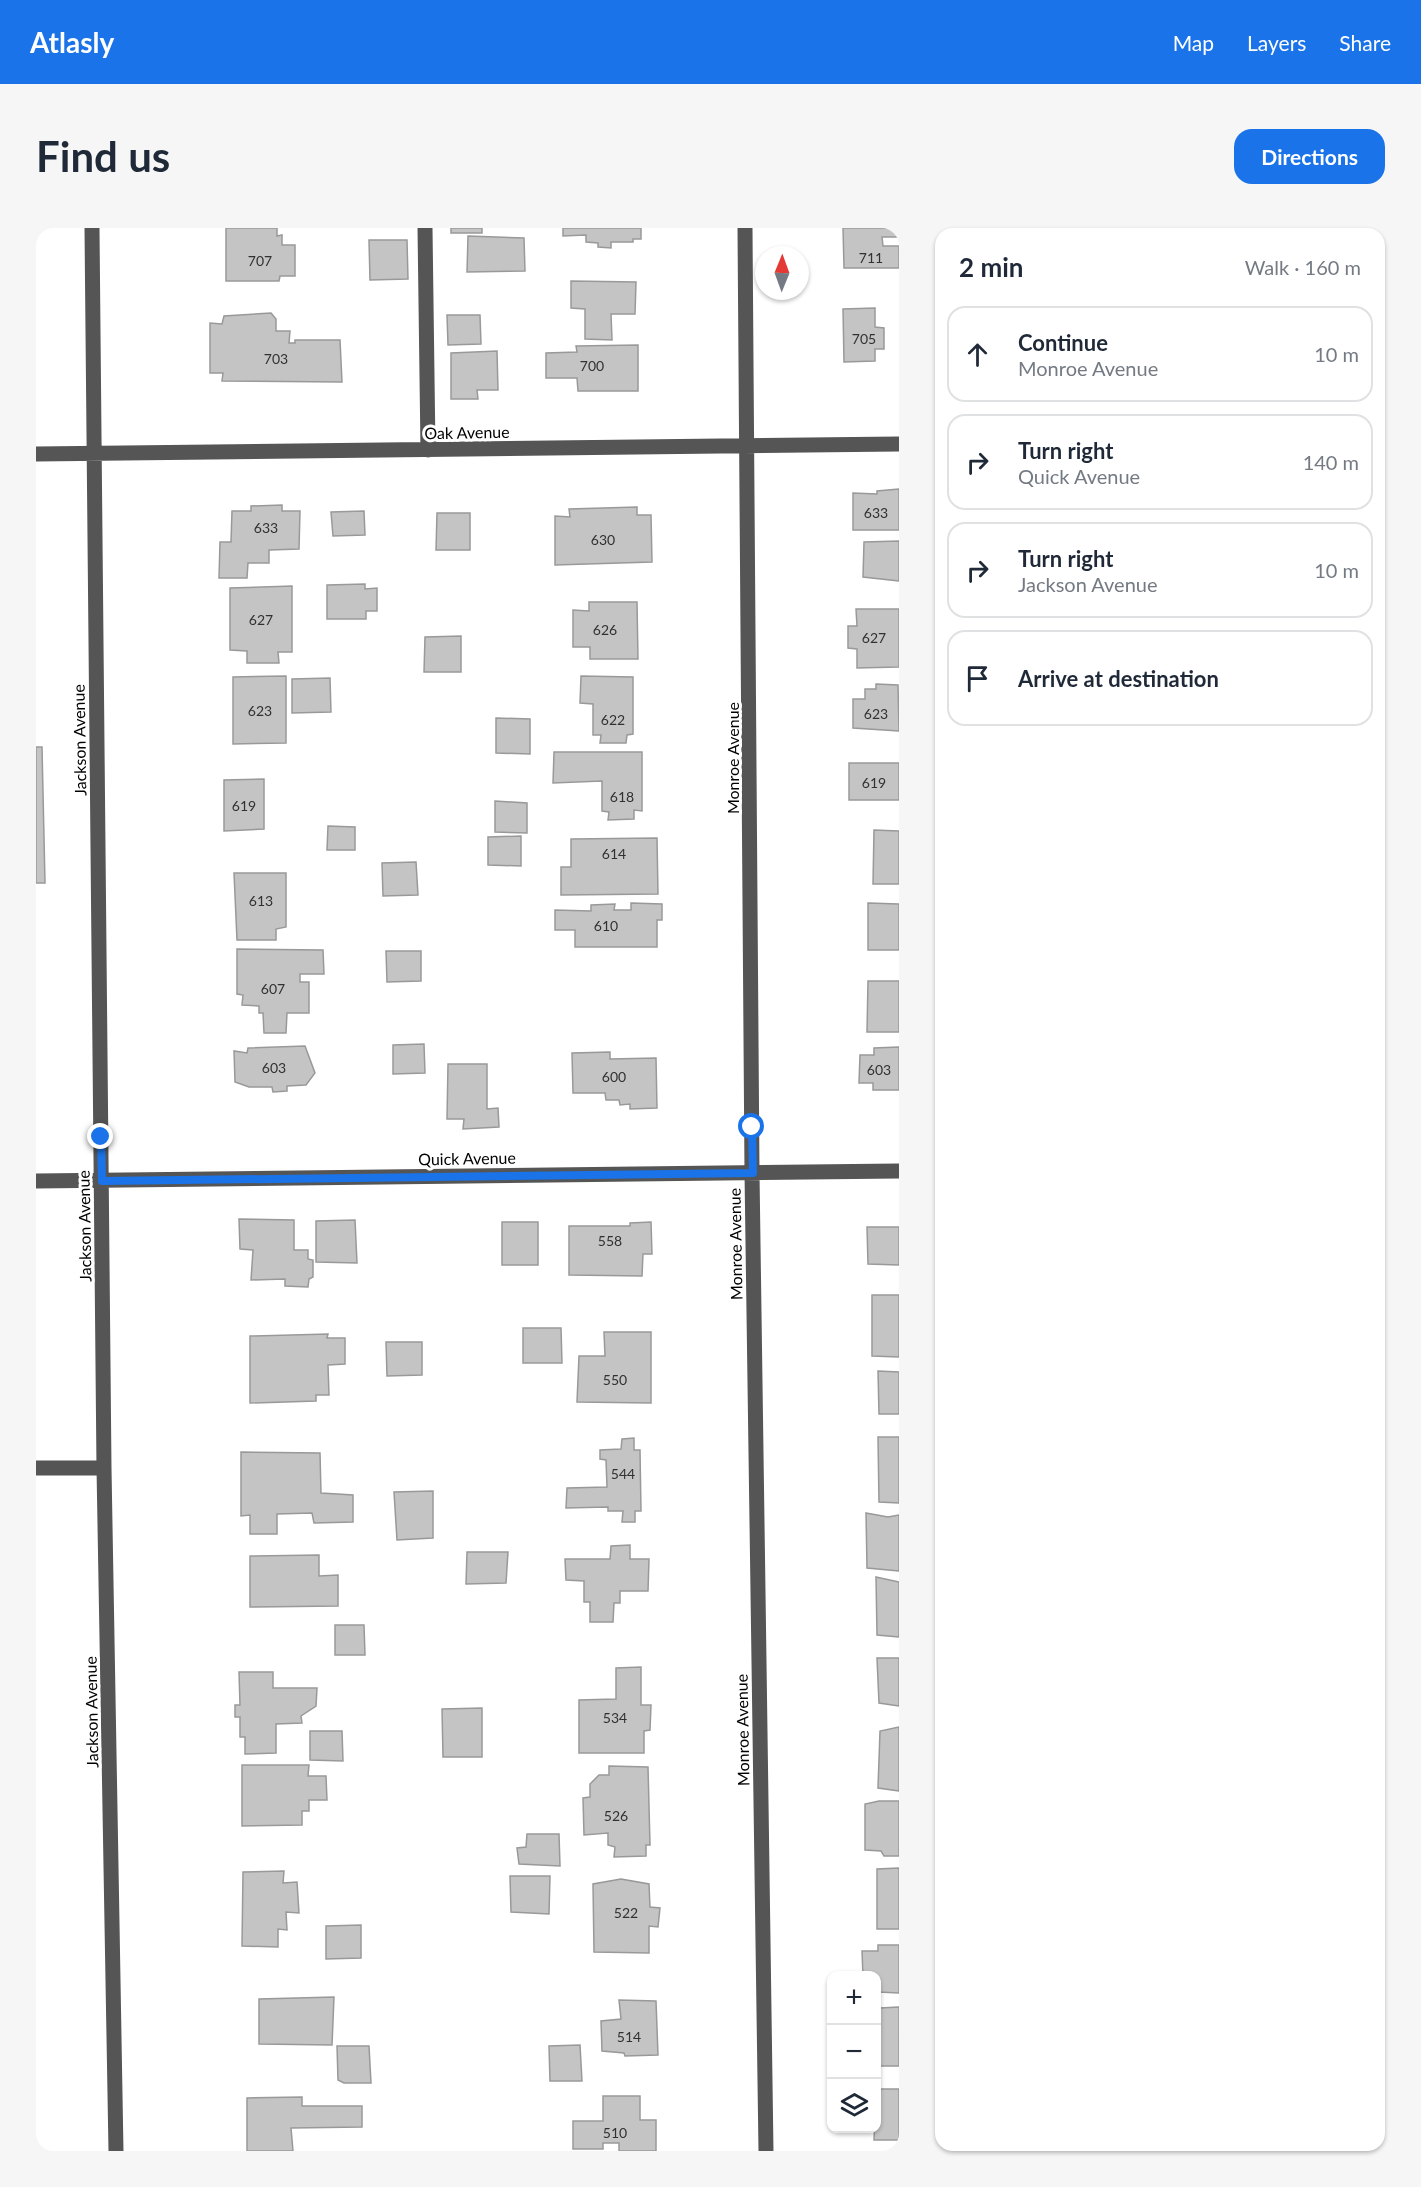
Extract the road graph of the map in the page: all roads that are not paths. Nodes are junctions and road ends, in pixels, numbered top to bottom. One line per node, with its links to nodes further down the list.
1 (92, 228): 7 (street, Jackson Avenue)
2 (425, 228): 6 (street)
3 (745, 228): 5 (street, Monroe Avenue)
4 (899, 444): 5 (street, Oak Avenue)
5 (747, 447): 6 (street, Oak Avenue); 10 (street, Monroe Avenue)
6 (428, 450): 7 (street, Oak Avenue)
7 (94, 453): 8 (street, Oak Avenue); 12 (street, Jackson Avenue)
8 (36, 454)
9 (899, 1171): 10 (street, Quick Avenue)
10 (753, 1173): 12 (street, Quick Avenue); 16 (street, Monroe Avenue)
11 (36, 1181): 12 (street, Quick Avenue)
12 (102, 1181): 14 (street, Jackson Avenue)
13 (36, 1468): 14 (street)
14 (105, 1468): 15 (street, Jackson Avenue)
15 (116, 2151)
16 (766, 2151)

